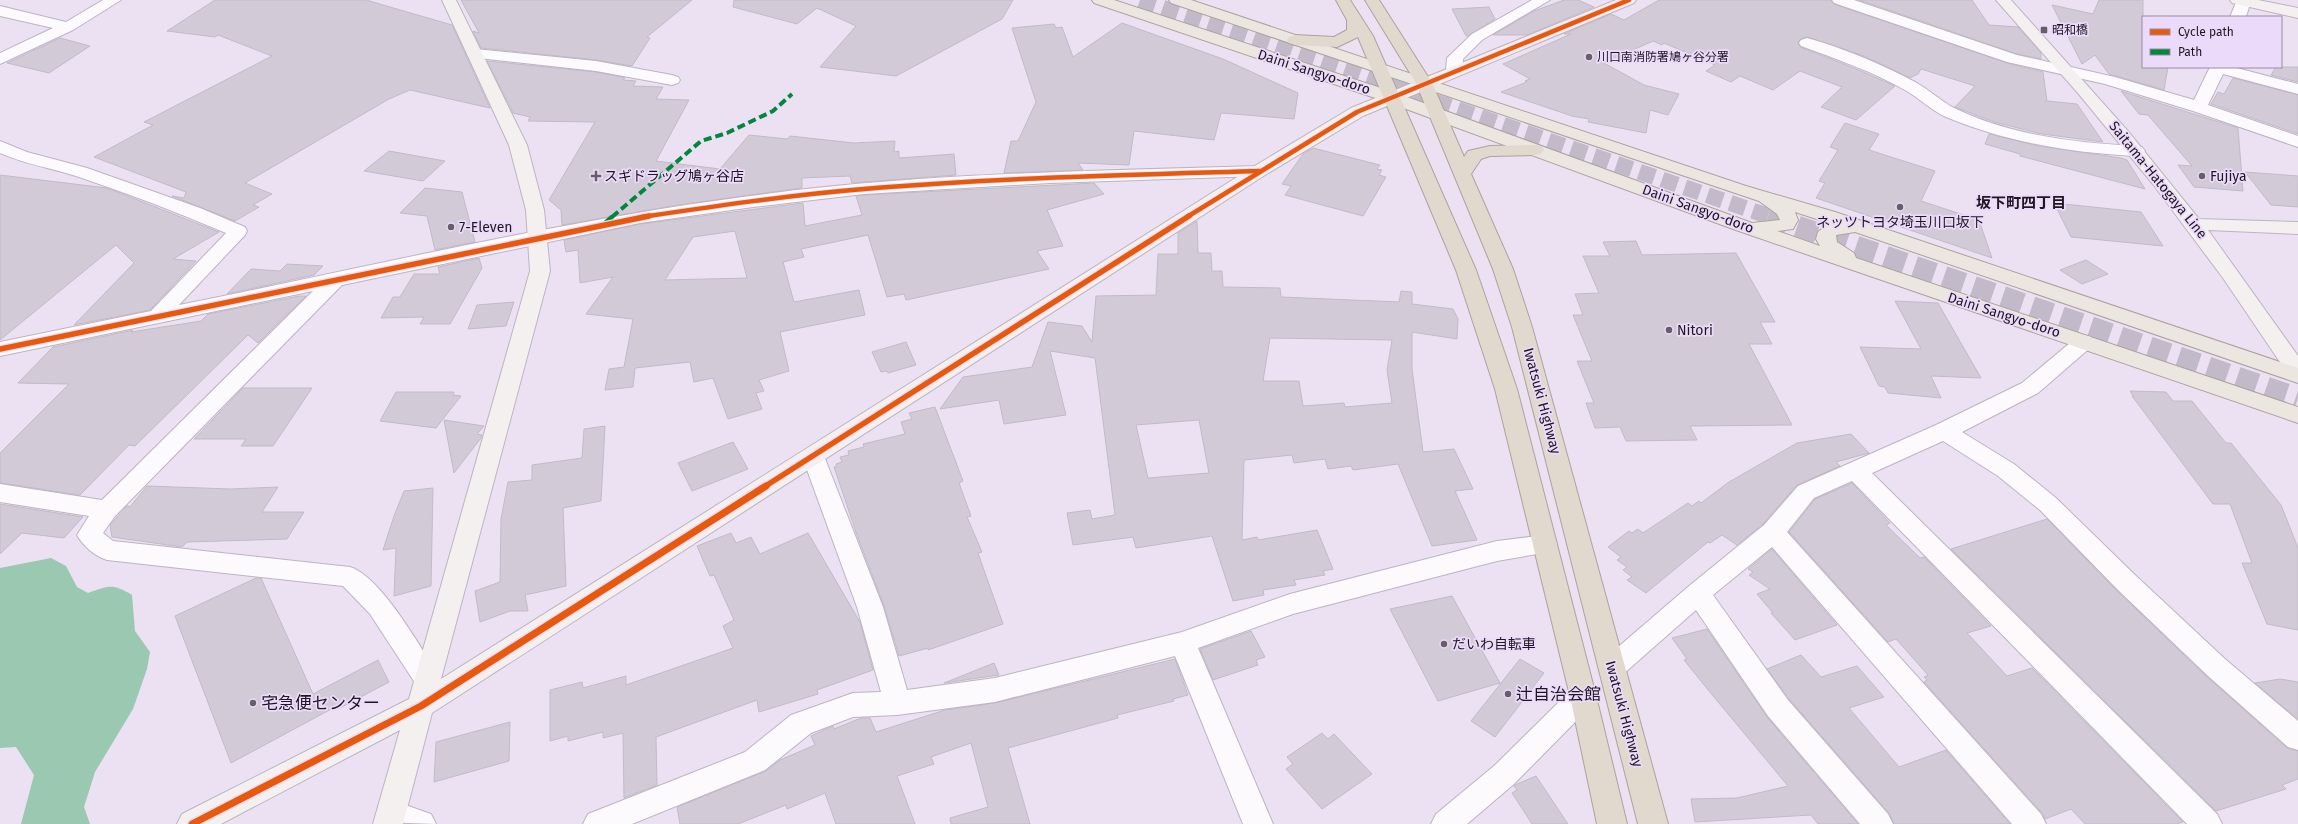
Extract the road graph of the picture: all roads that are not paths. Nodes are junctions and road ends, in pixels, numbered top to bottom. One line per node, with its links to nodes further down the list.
1 (114, 0): 16 (street)
2 (449, 0): 19 (street)
3 (1099, 0): 28 (main road, Daini Sangyo-doro)
4 (1176, 0): 17 (main road, Daini Sangyo-doro)
5 (1344, 0): 15 (highway)
6 (1372, 0): 26 (highway, Iwatsuki Highway)
7 (1543, 0): 24 (street)
8 (1629, 0): 24 (street)
9 (1839, 0): 23 (street)
10 (2003, 0): 23 (street, Saitama-Hatogaya Line)
11 (2242, 0): 12 (street); 14 (street)
12 (2298, 13)
13 (3, 15): 16 (street)
14 (2238, 16)
15 (1355, 20): 17 (highway); 22 (highway)
16 (68, 28): 20 (street)
17 (1295, 40): 22 (main road, Daini Sangyo-doro)
18 (1808, 43): 34 (street)
19 (475, 54): 25 (street); 42 (street)
20 (0, 59)
21 (2218, 68): 27 (street); 29 (street)
22 (1380, 69): 26 (main road, Daini Sangyo-doro); 28 (highway)
23 (2067, 69): 29 (street); 34 (street, Saitama-Hatogaya Line)
24 (1454, 71): 26 (street)
25 (672, 80)
26 (1424, 83): 28 (street); 30 (highway, Iwatsuki Highway); 37 (main road, Daini Sangyo-doro)
27 (2298, 89)
28 (1393, 98): 30 (main road, Daini Sangyo-doro); 35 (street); 57 (highway)
29 (2199, 108): 31 (street)
30 (1438, 115): 33 (main road, Daini Sangyo-doro); 36 (highway, Iwatsuki Highway)
31 (2298, 142)
32 (0, 146): 45 (street)
33 (1535, 150): 36 (highway); 39 (main road, Daini Sangyo-doro)
34 (2136, 151): 38 (street, Saitama-Hatogaya Line)
35 (1259, 171): 42 (street); 52 (street)
36 (1463, 173): 60 (highway, Iwatsuki Highway)
37 (1740, 190): 39 (main road); 40 (main road, Daini Sangyo-doro)
38 (2194, 224): 41 (street); 48 (street, Saitama-Hatogaya Line)
39 (1740, 225): 43 (main road, Daini Sangyo-doro)
40 (1863, 227): 43 (main road); 49 (main road, Daini Sangyo-doro)
41 (2298, 228)
42 (538, 238): 44 (street); 61 (street)
43 (1881, 274): 46 (main road, Daini Sangyo-doro)
44 (335, 280): 45 (street); 55 (street)
45 (157, 317): 47 (street)
46 (2084, 342): 50 (main road, Daini Sangyo-doro); 51 (street)
47 (0, 349)
48 (2298, 372)
49 (2298, 376)
50 (2298, 415)
51 (1944, 431): 53 (street); 64 (street)
52 (813, 456): 61 (street); 63 (street)
53 (1855, 470): 56 (street); 75 (street)
54 (0, 493): 55 (street)
55 (107, 510): 61 (street)
56 (1773, 532): 58 (street); 74 (street)
57 (1545, 544): 59 (street); 62 (highway)
58 (1698, 592): 60 (street); 73 (street)
59 (1183, 643): 63 (street); 69 (street)
60 (1612, 668): 72 (highway, Iwatsuki Highway)
61 (425, 694): 65 (street); 66 (street)
62 (1583, 696): 70 (street); 71 (highway)
63 (897, 703): 68 (street)
64 (2298, 738)
65 (390, 819): 67 (street)
66 (192, 824)
67 (421, 824)
68 (598, 824)
69 (1258, 824)
70 (1446, 824)
71 (1612, 824)
72 (1653, 824)
73 (1878, 824)
74 (2031, 824)
75 (2207, 824)

